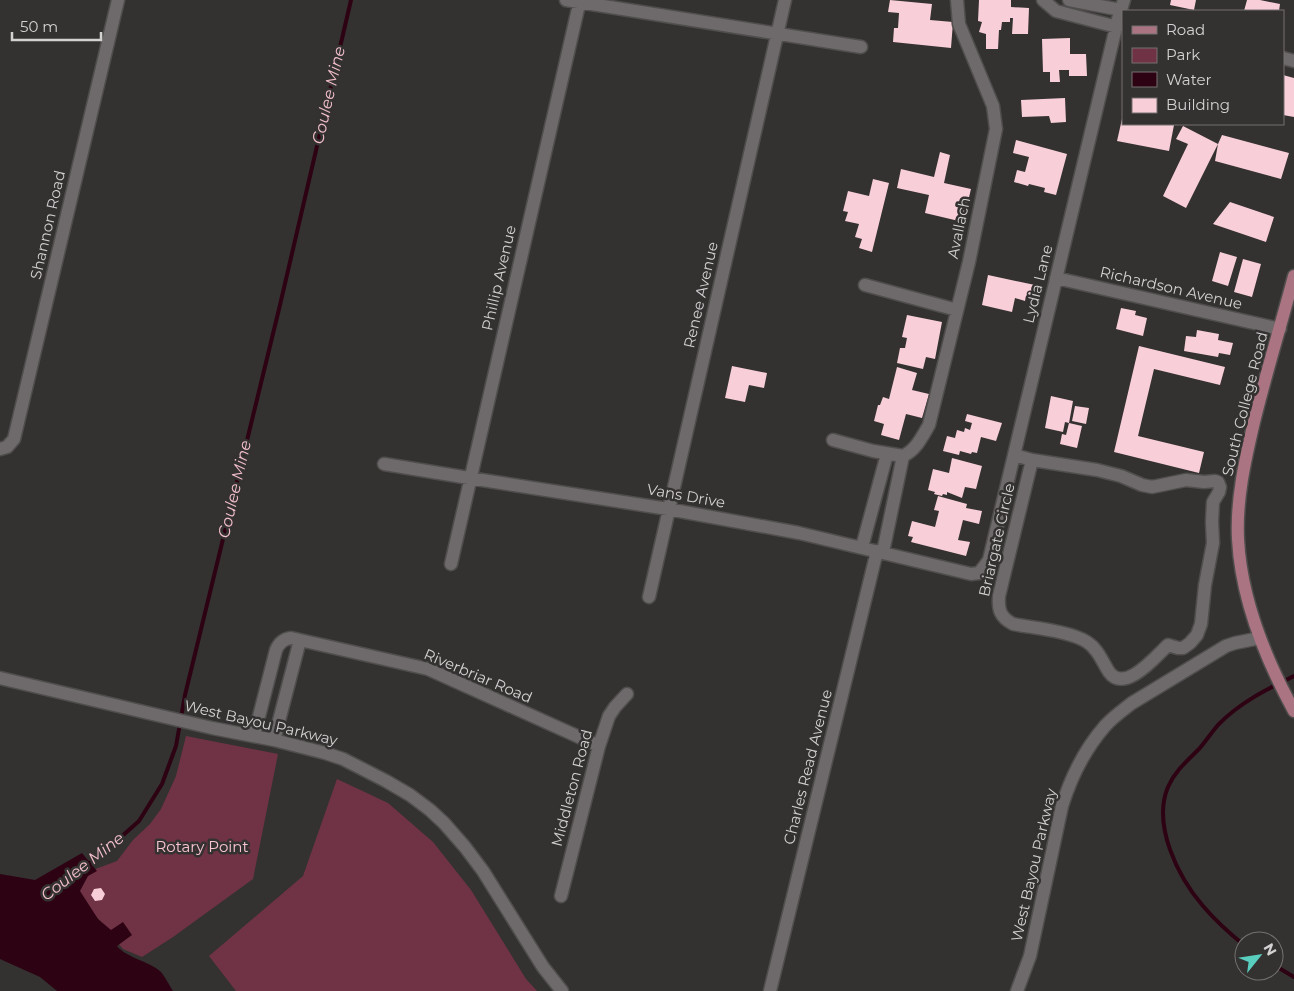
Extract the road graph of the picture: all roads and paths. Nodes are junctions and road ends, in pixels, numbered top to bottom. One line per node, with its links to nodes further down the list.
1 (118, 0): 18 (street, Shannon Road)
2 (566, 0): 7 (street)
3 (785, 0): 9 (street, Renee Avenue)
4 (957, 0): 15 (street, Avallach)
5 (1043, 0): 8 (street)
6 (1068, 0): 8 (street)
7 (580, 1): 9 (street); 24 (street, Phillip Avenue)
8 (1121, 15): 12 (street, Lydia Lane)
9 (778, 34): 10 (street); 25 (street, Renee Avenue)
10 (861, 46)
11 (1294, 276): 14 (main road, South College Road)
12 (1056, 278): 16 (street, Richardson Avenue); 20 (street, Lydia Lane)
13 (865, 285): 15 (street)
14 (1291, 298): 16 (main road, South College Road)
15 (957, 310): 21 (street, Avallach)
16 (1280, 329): 31 (main road, South College Road)
17 (833, 440): 19 (street)
18 (0, 448)
19 (887, 454): 21 (street); 26 (street)
20 (1014, 455): 22 (street); 29 (street, Lydia Lane)
21 (902, 456): 27 (street)
22 (1032, 460): 33 (street, Briargate Circle); 33 (street)
23 (384, 464): 24 (street, Vans Drive)
24 (469, 478): 25 (street, Vans Drive); 28 (street, Phillip Avenue)
25 (668, 508): 26 (street, Vans Drive); 30 (street, Renee Avenue)
26 (862, 547): 27 (street, Vans Drive)
27 (880, 551): 29 (street, Vans Drive); 43 (street, Charles Read Avenue)
28 (451, 564)
29 (979, 572)
30 (649, 597)
31 (1260, 638): 35 (street, West Bayou Parkway); 37 (main road, South College Road)
32 (300, 640): 38 (street, Riverbriar Road); 39 (street); 40 (street, Riverbriar Road)
33 (1139, 673): 35 (street)
34 (0, 678): 38 (street, West Bayou Parkway)
35 (1152, 691): 44 (street, West Bayou Parkway)
36 (627, 694): 40 (street, Middleton Road)
37 (1294, 711)
38 (254, 736): 39 (street, West Bayou Parkway)
39 (274, 740): 42 (street, West Bayou Parkway)
40 (599, 746): 41 (street, Middleton Road)
41 (561, 896)
42 (562, 991)
43 (770, 991)
44 (1018, 991)

